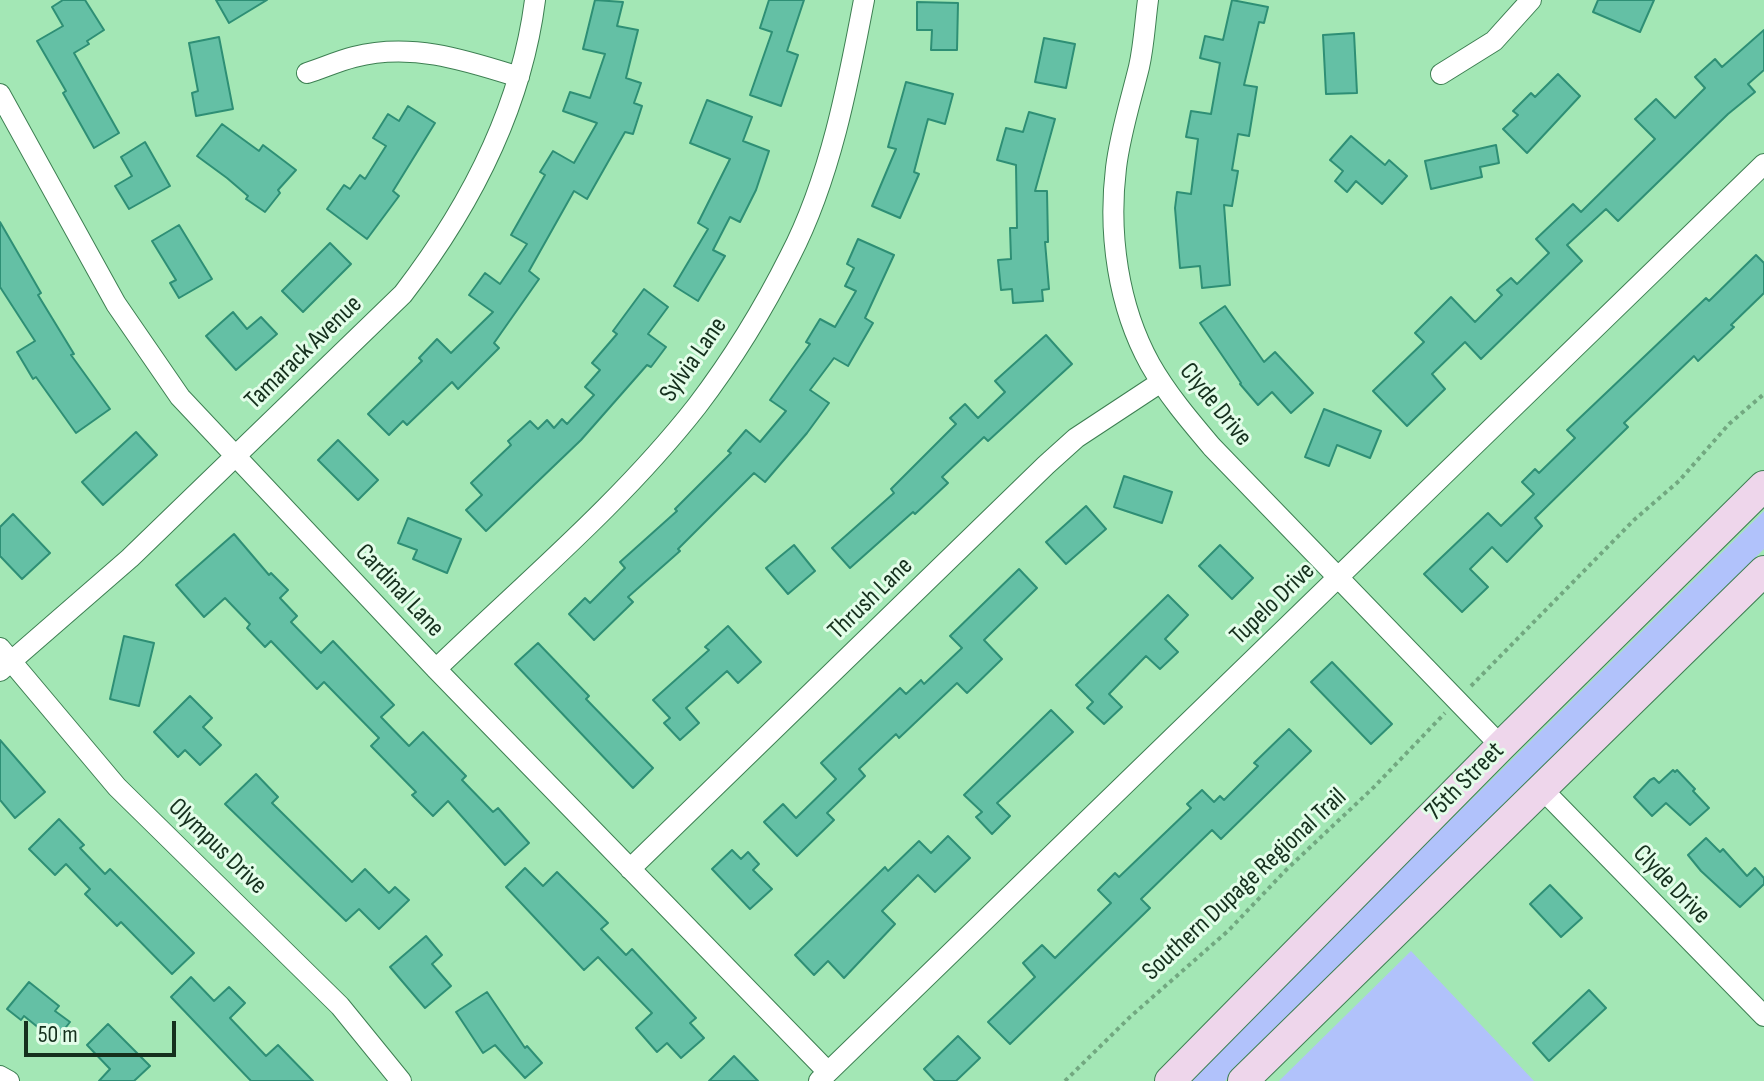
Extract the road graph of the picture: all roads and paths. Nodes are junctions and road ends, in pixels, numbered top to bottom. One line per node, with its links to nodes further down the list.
1 (535, 0): 7 (street, Tamarack Avenue)
2 (864, 0): 17 (street, Sylvia Lane)
3 (1148, 0): 10 (street, Clyde Drive)
4 (1531, 0): 6 (street)
5 (307, 73): 7 (street)
6 (1441, 74)
7 (519, 77): 12 (street, Tamarack Avenue)
8 (0, 94): 12 (street, Cardinal Lane)
9 (1764, 164): 15 (street, Tupelo Drive)
10 (1161, 382): 15 (street, Clyde Drive); 22 (street, Thrush Lane)
11 (1764, 394): 18 (path)
12 (236, 455): 16 (street, Tamarack Avenue); 17 (street, Cardinal Lane)
13 (1764, 486): 20 (main road, 75th Street)
14 (1764, 571): 21 (main road)
15 (1338, 578): 20 (street, Clyde Drive); 25 (street, Tupelo Drive)
16 (4, 660): 27 (street, Olympus Drive)
17 (436, 669): 22 (street, Cardinal Lane)
18 (1468, 689)
19 (1445, 713): 28 (path, Southern Dupage Regional Trail)
20 (1501, 746): 29 (main road, 75th Street)
21 (1542, 789): 23 (street, Clyde Drive); 30 (main road)
22 (630, 869): 25 (street, Cardinal Lane)
23 (1764, 1016)
24 (0, 1076): 26 (street)
25 (823, 1076)
26 (9, 1081)
27 (401, 1081)
28 (1065, 1081)
29 (1170, 1081)
30 (1243, 1081)

